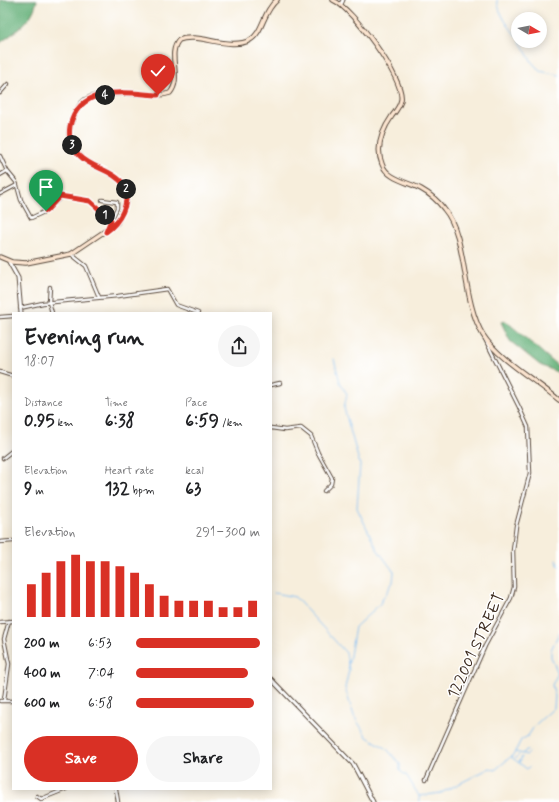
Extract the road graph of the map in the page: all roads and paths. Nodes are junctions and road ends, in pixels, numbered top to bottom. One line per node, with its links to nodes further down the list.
1 (277, 0): 13 (main road)
2 (333, 0): 3 (main road)
3 (342, 2): 26 (main road)
4 (8, 84): 5 (street)
5 (0, 93)
6 (0, 156): 7 (street)
7 (7, 171): 8 (street); 9 (street)
8 (0, 175)
9 (17, 185): 10 (street); 12 (street)
10 (0, 194)
11 (102, 200): 12 (street)
12 (111, 222): 13 (street)
13 (106, 232): 14 (main road)
14 (71, 254): 16 (main road); 18 (street)
15 (0, 257): 16 (main road)
16 (9, 262): 20 (street)
17 (50, 287): 19 (street)
18 (99, 297): 19 (street); 23 (street)
19 (49, 302): 20 (street); 22 (street)
20 (20, 308): 21 (street)
21 (21, 312)
22 (52, 312)
23 (195, 312)
24 (12, 316): 25 (street)
25 (0, 317)
26 (483, 335): 27 (main road); 28 (street, 122001 STREET)
27 (501, 354): 28 (street); 33 (main road)
28 (494, 358): 46 (street, 122001 STREET)
29 (0, 372): 30 (street)
30 (12, 376)
31 (280, 383): 32 (street)
32 (272, 385)
33 (559, 400)
34 (272, 428): 37 (street)
35 (12, 451): 36 (street)
36 (3, 458)
37 (324, 491)
38 (12, 541): 39 (street)
39 (0, 542)
40 (9, 621): 41 (street); 43 (street)
41 (0, 622)
42 (272, 680): 51 (street)
43 (4, 700): 44 (street); 45 (street)
44 (0, 701)
45 (12, 701)
46 (426, 780)
47 (64, 790): 49 (street)
48 (116, 790): 50 (street)
49 (37, 796)
50 (118, 802)
51 (373, 802)

